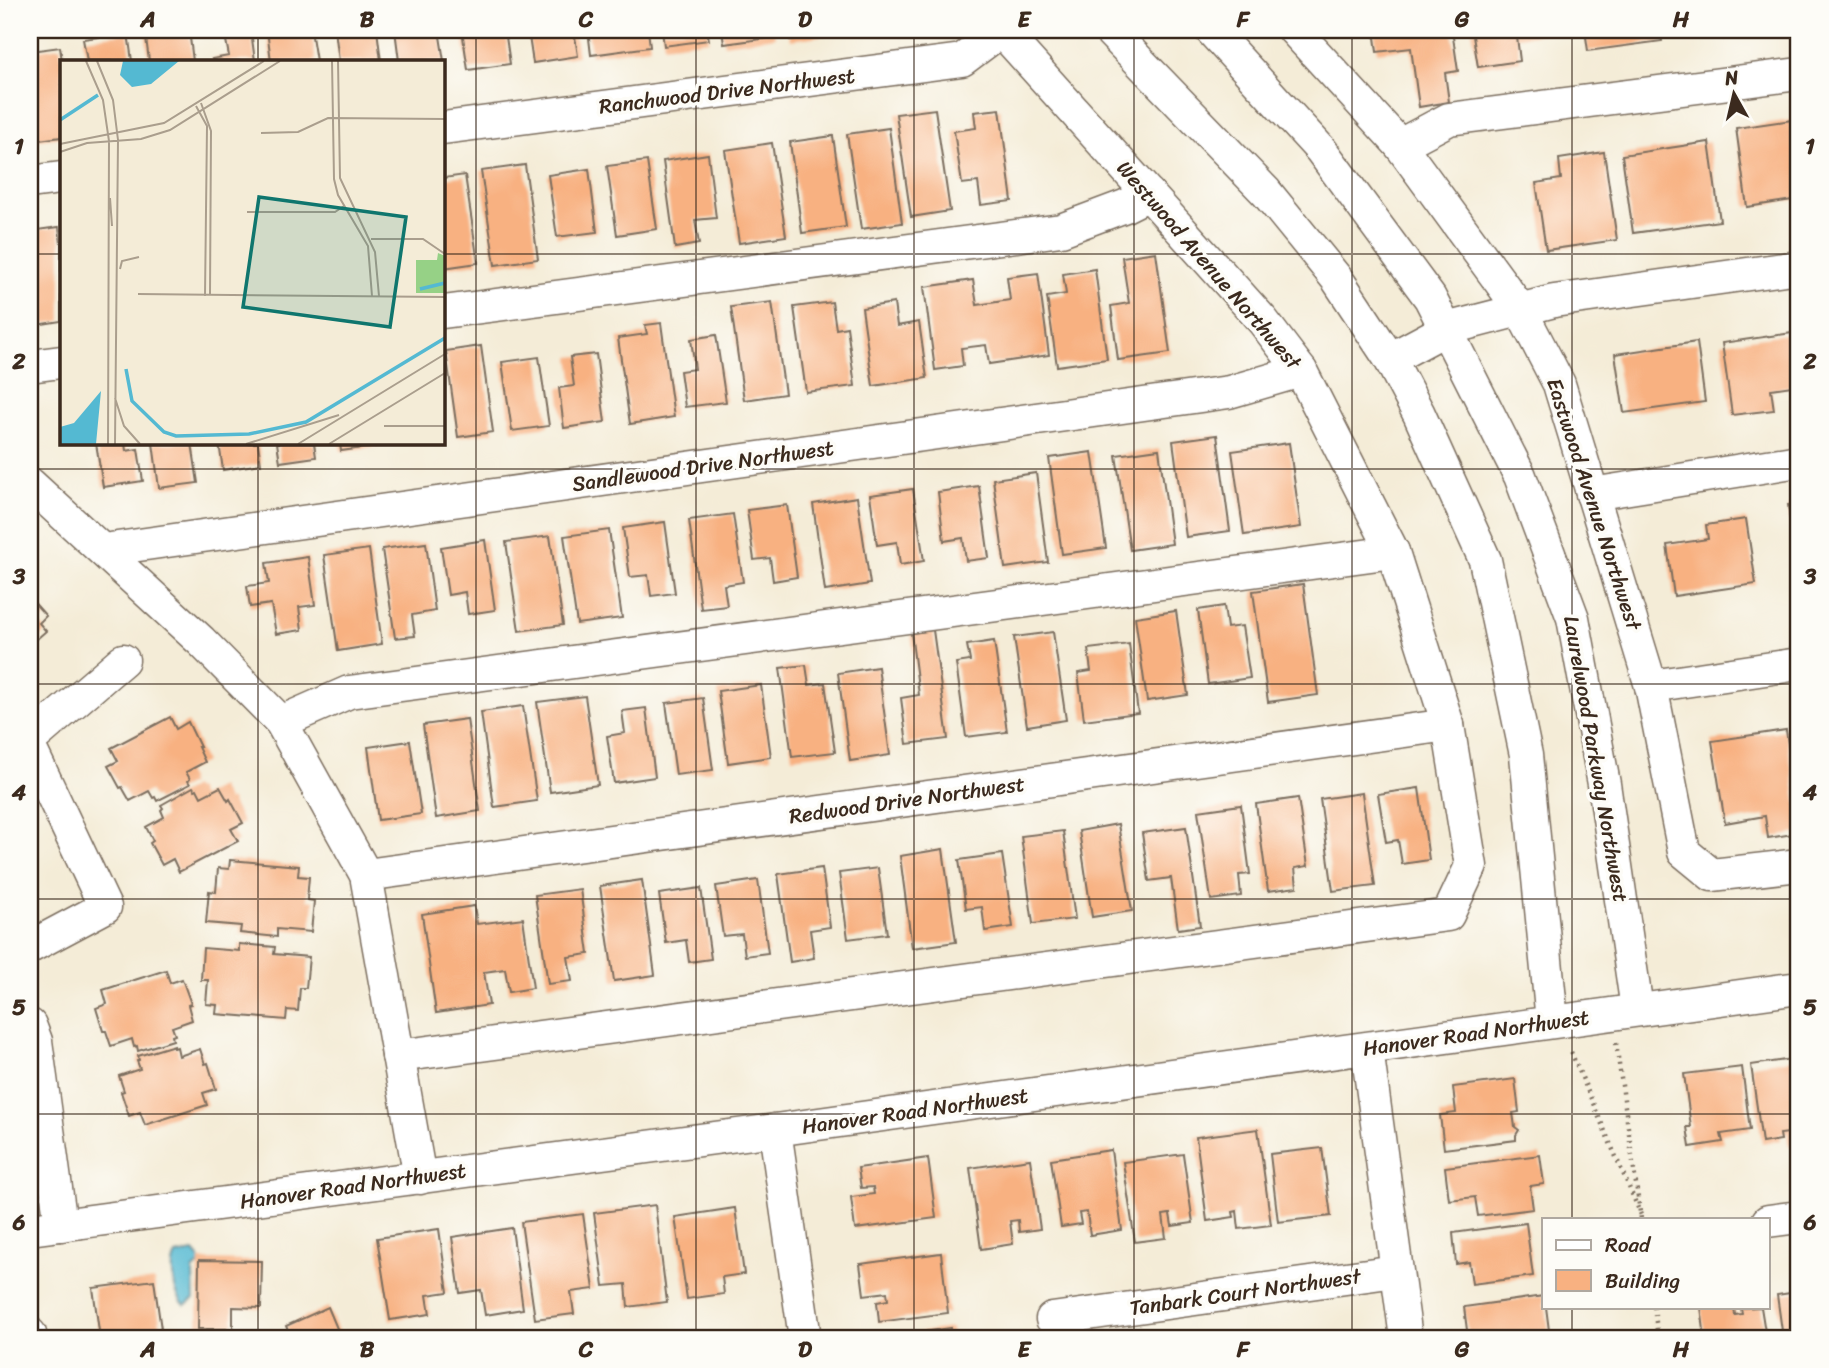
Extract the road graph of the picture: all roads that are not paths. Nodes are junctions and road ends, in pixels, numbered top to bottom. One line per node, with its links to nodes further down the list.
1 (1001, 30): 6 (street, Ranchwood Drive Northwest); 10 (street, Westwood Avenue Northwest)
2 (1109, 30): 15 (street)
3 (1210, 30): 14 (street, Laurelwood Parkway Northwest)
4 (1294, 30): 7 (street, Eastwood Avenue Northwest)
5 (1799, 74): 7 (street)
6 (444, 128)
7 (1400, 145): 12 (street, Eastwood Avenue Northwest)
8 (60, 178): 9 (street)
9 (30, 182)
10 (1149, 194): 13 (street); 18 (street, Westwood Avenue Northwest)
11 (1799, 267): 12 (street)
12 (1520, 309): 14 (street); 21 (street, Eastwood Avenue Northwest)
13 (444, 312)
14 (1446, 329): 15 (street); 35 (street, Laurelwood Parkway Northwest)
15 (1390, 359): 36 (street)
16 (60, 362): 17 (street)
17 (30, 366)
18 (1300, 371): 22 (street, Sandlewood Drive Northwest); 23 (street, Westwood Avenue Northwest)
19 (1799, 461): 21 (street)
20 (30, 484): 22 (street)
21 (1592, 494): 26 (street, Eastwood Avenue Northwest)
22 (103, 550): 27 (street)
23 (1393, 552): 27 (street); 28 (street, Westwood Avenue Northwest)
24 (123, 660): 29 (street)
25 (1799, 664): 26 (street)
26 (1651, 686): 31 (street, Eastwood Avenue Northwest)
27 (281, 722): 32 (street)
28 (1448, 725): 32 (street, Redwood Drive Northwest); 39 (street, Westwood Avenue Northwest)
29 (30, 740)
30 (30, 748): 33 (street)
31 (1799, 865)
32 (366, 875): 39 (street)
33 (30, 947)
34 (1799, 988): 35 (street, Hanover Road Northwest)
35 (1625, 1011): 36 (street, Hanover Road Northwest)
36 (1552, 1021): 38 (street, Hanover Road Northwest)
37 (30, 1025): 44 (street)
38 (1367, 1049): 40 (street, Hanover Road Northwest); 46 (street)
39 (398, 1056): 41 (street)
40 (775, 1130): 41 (street, Hanover Road Northwest); 48 (street)
41 (420, 1178): 44 (street, Hanover Road Northwest)
42 (1799, 1217): 43 (street)
43 (1770, 1222)
44 (61, 1225): 45 (street, Hanover Road Northwest)
45 (30, 1229)
46 (1396, 1271): 47 (street, Tanbark Court Northwest); 49 (street)
47 (1052, 1319)
48 (805, 1338)
49 (1406, 1338)

